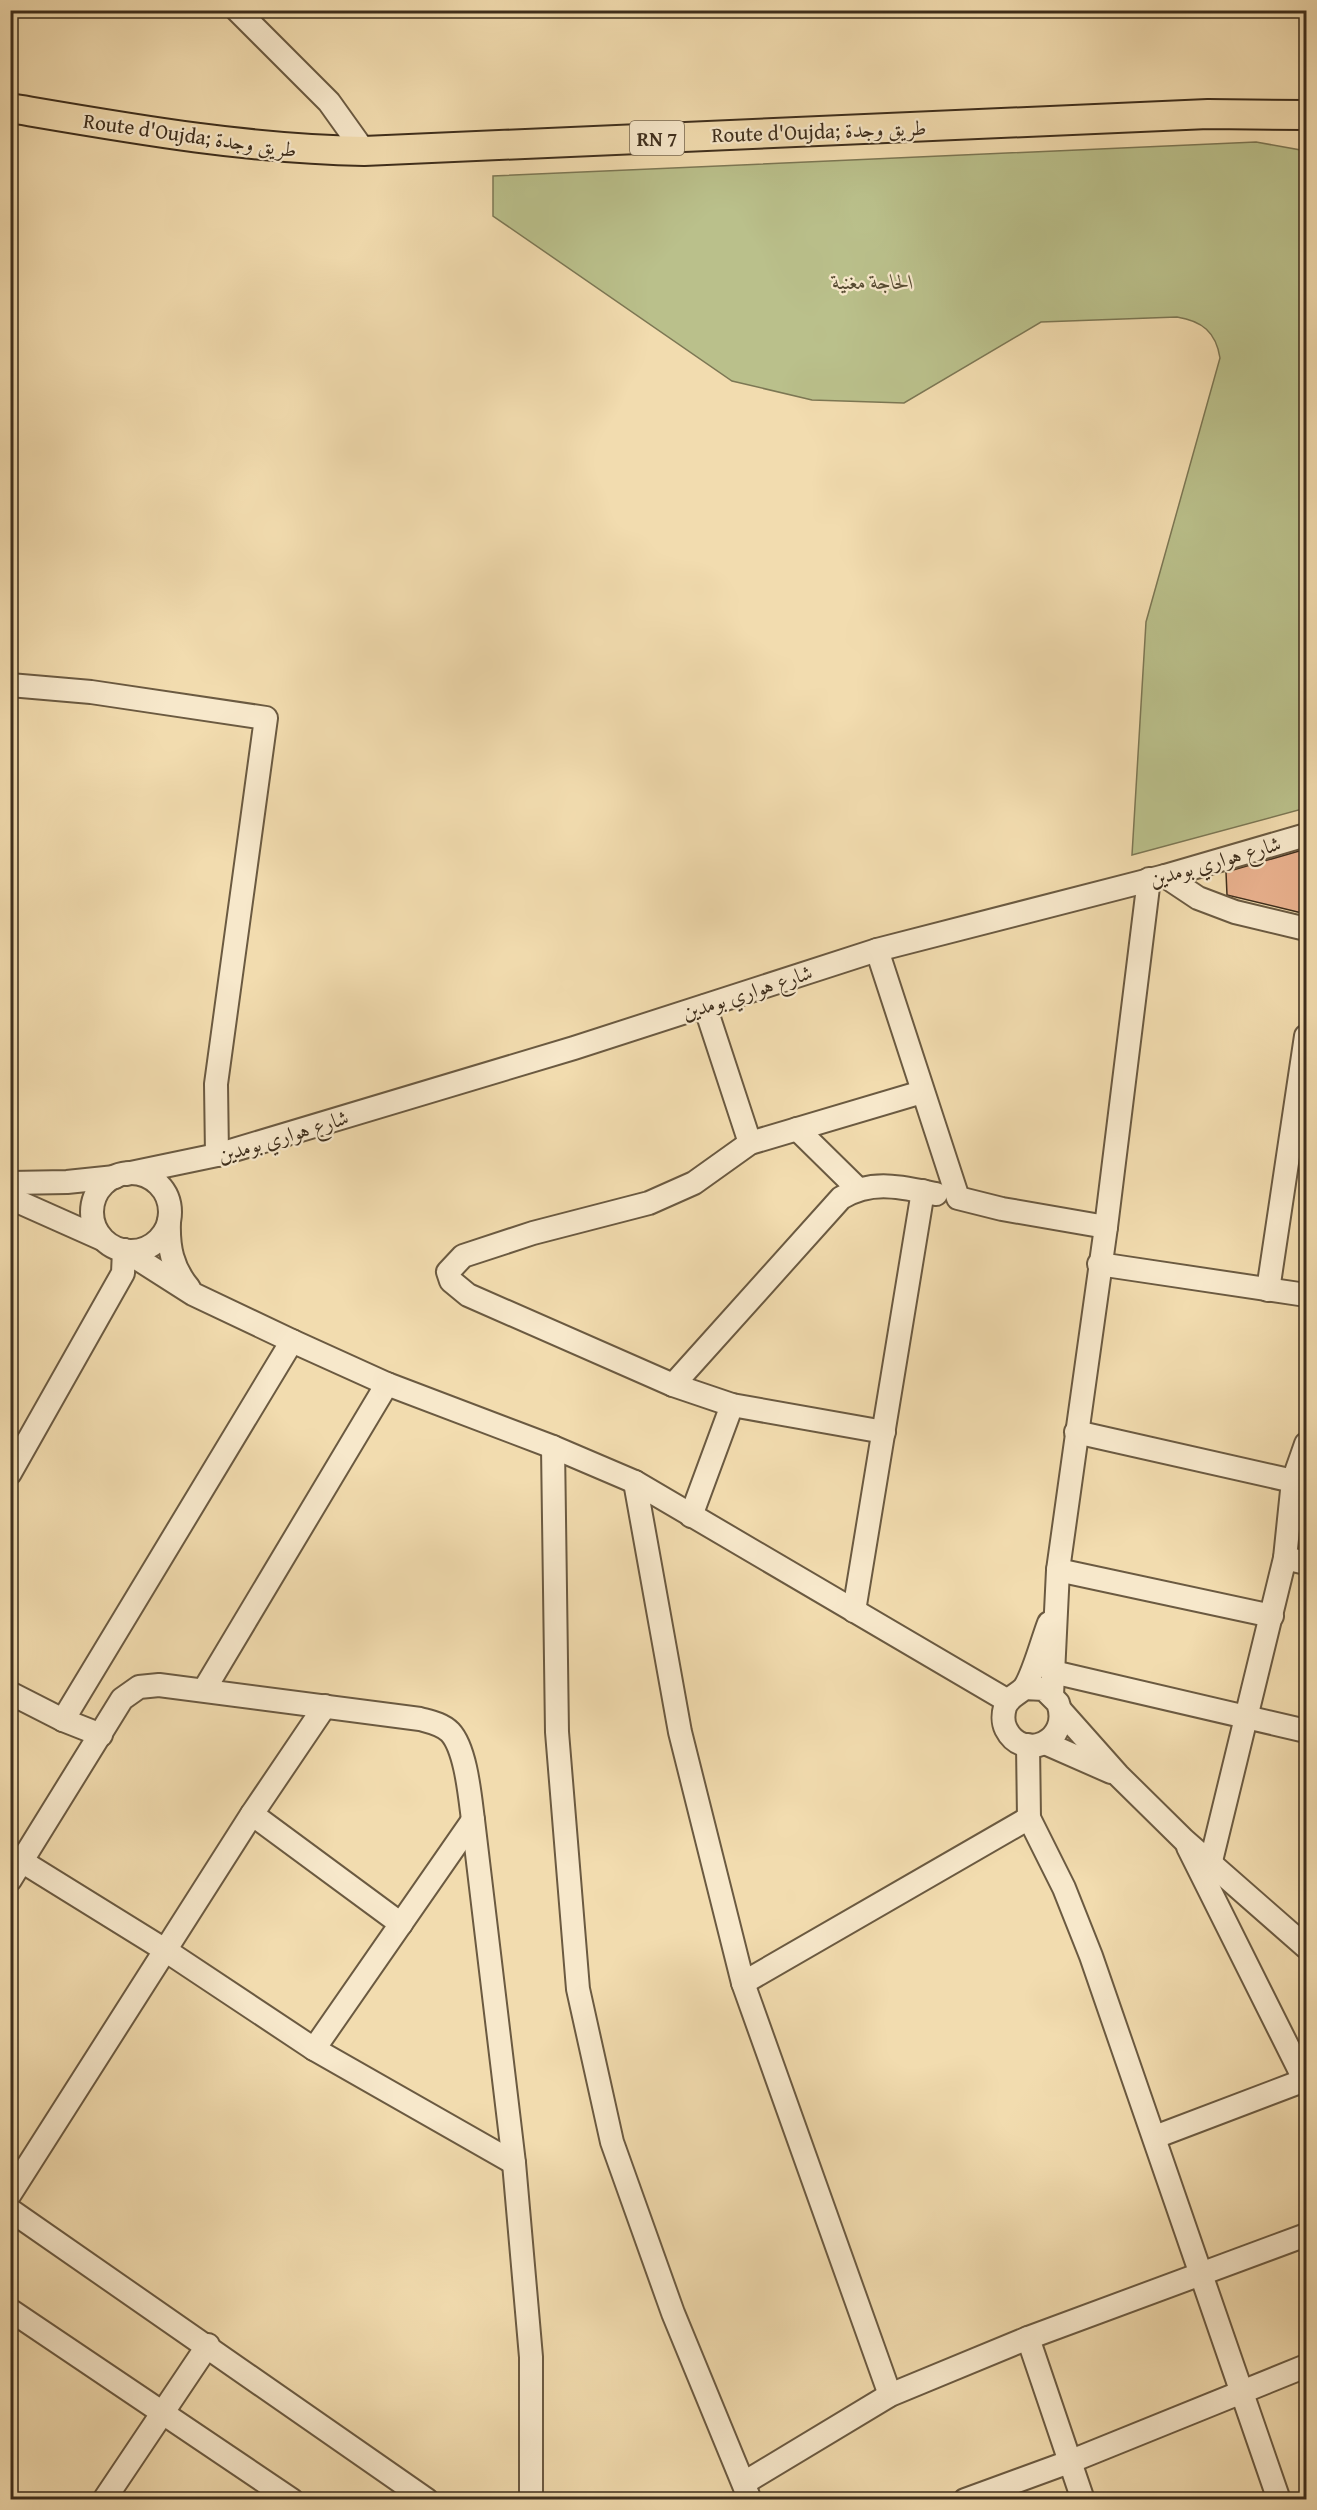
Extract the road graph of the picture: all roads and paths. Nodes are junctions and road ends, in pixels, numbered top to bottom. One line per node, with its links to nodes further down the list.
1 (237, 10): 4 (street)
2 (10, 108): 4 (main road, Route d'Oujda; طريق وجدة / RN 7)
3 (1306, 115): 4 (main road, Route d'Oujda; طريق وجدة / RN 7)
4 (364, 151)
5 (10, 685): 15 (street)
6 (1306, 835): 7 (street, شارع هواري بومدين)
7 (1157, 878): 8 (street); 9 (street, شارع هواري بومدين); 24 (street)
8 (1306, 929)
9 (877, 950): 10 (street, شارع هواري بومدين); 12 (street)
10 (705, 1006): 14 (street); 15 (street, شارع هواري بومدين)
11 (1306, 1036): 28 (street)
12 (922, 1092): 13 (street); 22 (street)
13 (797, 1129): 14 (street); 19 (street)
14 (750, 1143): 33 (street)
15 (217, 1155): 16 (street, شارع هواري بومدين)
16 (191, 1162): 17 (street, شارع هواري بومدين); 23 (street)
17 (120, 1175): 18 (street, شارع هواري بومدين); 23 (street); 25 (street)
18 (10, 1183)
19 (857, 1188): 20 (street); 33 (street)
20 (923, 1191): 22 (street); 35 (street)
21 (10, 1198): 25 (street)
22 (958, 1198): 24 (street)
23 (169, 1211): 26 (street); 29 (street)
24 (1106, 1227): 27 (street)
25 (102, 1239): 26 (street)
26 (124, 1250): 29 (street); 39 (street)
27 (1100, 1264): 28 (street); 36 (street)
28 (1268, 1290): 30 (street)
29 (194, 1294): 31 (street)
30 (1306, 1295)
31 (292, 1341): 32 (street); 55 (street)
32 (387, 1384): 38 (street); 49 (street)
33 (673, 1385): 34 (street)
34 (732, 1405): 35 (street); 42 (street)
35 (884, 1432): 46 (street)
36 (1076, 1432): 40 (street); 44 (street)
37 (1306, 1444): 40 (street)
38 (553, 1447): 41 (street); 86 (street)
39 (10, 1473)
40 (1293, 1481): 43 (street)
41 (635, 1482): 42 (street); 69 (street)
42 (691, 1516): 46 (street)
43 (1296, 1561): 47 (street)
44 (1058, 1570): 45 (street); 47 (street)
45 (1054, 1607): 48 (street); 51 (street)
46 (854, 1611): 51 (street)
47 (1272, 1616): 54 (street)
48 (1053, 1672): 52 (street); 54 (street)
49 (204, 1690): 53 (street); 57 (street)
50 (10, 1693): 55 (street)
51 (1016, 1695): 52 (street); 58 (street)
52 (1057, 1703): 58 (street); 59 (street)
53 (325, 1706): 60 (street); 62 (street)
54 (1247, 1716): 56 (street); 64 (street)
55 (63, 1720): 57 (street)
56 (1306, 1731)
57 (101, 1735): 65 (street)
58 (1037, 1744): 59 (street); 61 (street)
59 (1118, 1775): 63 (street)
60 (252, 1814): 66 (street); 68 (street)
61 (1029, 1818): 69 (street); 72 (street)
62 (473, 1820): 66 (street); 73 (street)
63 (1184, 1840): 64 (street); 71 (street)
64 (1211, 1862): 67 (street)
65 (17, 1871): 68 (street)
66 (402, 1924): 70 (street)
67 (1306, 1947)
68 (165, 1950): 70 (street); 74 (street)
69 (743, 1983): 83 (street)
70 (314, 2049): 73 (street)
71 (1306, 2081): 72 (street)
72 (1155, 2137): 77 (street)
73 (514, 2163): 90 (street)
74 (10, 2194)
75 (10, 2210): 80 (street)
76 (1306, 2235): 77 (street)
77 (1200, 2275): 79 (street); 82 (street)
78 (10, 2310): 84 (street)
79 (1028, 2338): 83 (street); 85 (street)
80 (208, 2345): 84 (street); 89 (street)
81 (1306, 2366): 82 (street)
82 (1243, 2394): 85 (street); 93 (street)
83 (890, 2395): 86 (street)
84 (163, 2413): 87 (street); 88 (street)
85 (1069, 2462): 91 (street); 92 (street)
86 (747, 2491)
87 (104, 2499)
88 (292, 2499)
89 (427, 2499)
90 (531, 2499)
91 (965, 2499)
92 (1083, 2499)
93 (1279, 2499)

